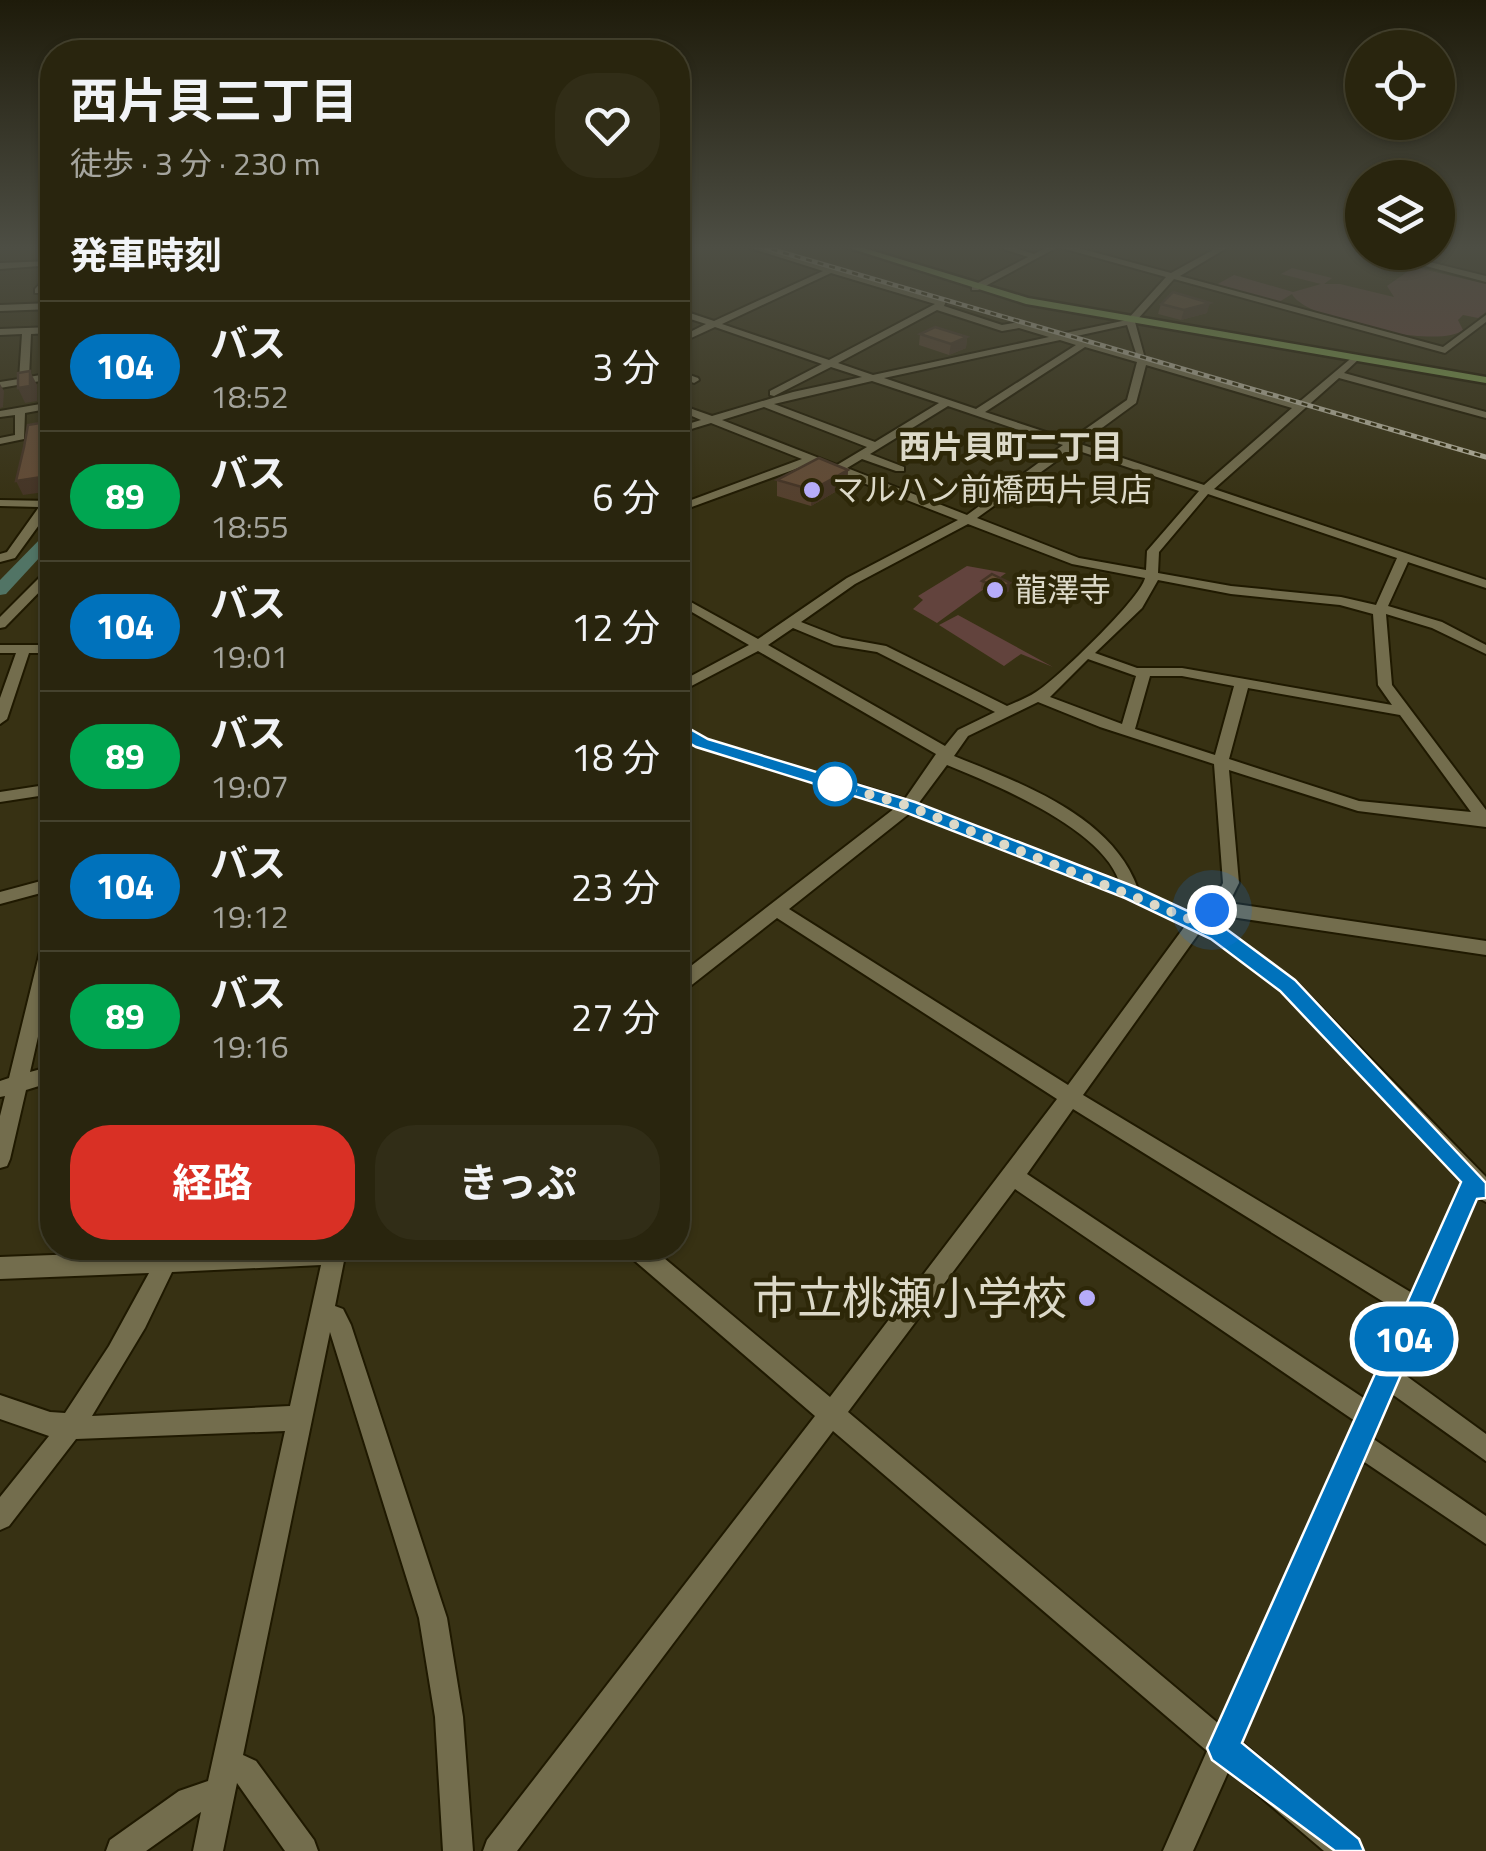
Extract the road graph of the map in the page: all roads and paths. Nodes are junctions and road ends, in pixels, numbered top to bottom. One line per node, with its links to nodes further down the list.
1 (27, 332): 23 (street)
2 (739, 332): 16 (street)
3 (889, 332): 16 (street)
4 (1013, 332): 12 (street)
5 (1044, 332): 11 (street)
6 (1075, 332): 11 (street)
7 (1136, 332): 14 (street)
8 (1201, 332): 15 (main road)
9 (1380, 332): 10 (street)
10 (1468, 332)
11 (1056, 336): 12 (street); 13 (street)
12 (1031, 342): 18 (street)
13 (1084, 344): 14 (street); 31 (street)
14 (1142, 357): 28 (street); 37 (street)
15 (1354, 358): 17 (street); 22 (main road)
16 (831, 363): 18 (street); 26 (street)
17 (1337, 374): 28 (street); 33 (street)
18 (872, 377): 25 (street); 26 (street)
19 (40, 378): 23 (street)
20 (690, 378): 21 (street)
21 (694, 380)
22 (1486, 380)
23 (24, 381): 24 (street)
24 (0, 386)
25 (948, 402): 31 (street); 38 (street)
26 (760, 405): 34 (street); 38 (street)
27 (40, 408): 29 (street)
28 (1300, 408): 43 (street)
29 (20, 410): 32 (street); 36 (street)
30 (690, 412): 34 (street)
31 (978, 412): 37 (street)
32 (0, 414)
33 (1486, 415)
34 (712, 420): 35 (street); 40 (street)
35 (690, 426)
36 (0, 441)
37 (1072, 444): 43 (street); 48 (street)
38 (875, 446): 39 (street)
39 (862, 454): 41 (street); 42 (street)
40 (812, 459): 41 (street); 46 (street)
41 (838, 469): 48 (street)
42 (900, 469)
43 (1206, 490): 49 (street); 51 (street)
44 (0, 503): 45 (street)
45 (40, 504)
46 (690, 505)
47 (40, 517): 50 (street)
48 (968, 519): 51 (street); 56 (street)
49 (1404, 556): 53 (street); 55 (street)
50 (0, 558)
51 (1152, 576): 55 (street); 63 (street)
52 (40, 584): 57 (street)
53 (1486, 584)
54 (690, 606): 58 (street)
55 (1380, 610): 61 (street); 68 (street)
56 (793, 623): 58 (street); 69 (street)
57 (0, 624)
58 (756, 647): 65 (street); 73 (street)
59 (0, 649): 62 (street)
60 (40, 650): 62 (street)
61 (1486, 650)
62 (23, 652): 70 (street)
63 (1086, 654): 64 (street); 67 (street)
64 (1144, 672): 66 (street); 71 (street)
65 (690, 683)
66 (1242, 684): 68 (street); 74 (street)
67 (1040, 698): 69 (street); 71 (street)
68 (1401, 710): 78 (street)
69 (1009, 713): 73 (street)
70 (0, 719)
71 (1126, 732): 74 (street)
72 (690, 736): 77 (street)
73 (943, 755): 77 (street); 80 (street)
74 (1221, 762): 78 (street); 82 (street)
75 (40, 791): 76 (street)
76 (0, 796)
77 (908, 806): 80 (street); 83 (street)
78 (1485, 820)
79 (40, 887): 81 (street)
80 (1131, 893): 84 (street)
81 (0, 898)
82 (1218, 906): 84 (street); 85 (street)
83 (776, 908): 86 (street); 90 (street)
84 (1197, 922): 90 (street); 93 (street)
85 (1486, 948)
86 (690, 976)
87 (40, 979): 89 (street)
88 (40, 1077): 89 (street)
89 (9, 1084): 91 (street)
90 (1073, 1096): 92 (street); 99 (street)
91 (0, 1159)
92 (1013, 1176): 103 (street); 104 (street)
93 (1485, 1191): 99 (street)
94 (96, 1260): 98 (street)
95 (165, 1260): 106 (street)
96 (334, 1260): 100 (street)
97 (650, 1260): 103 (street)
98 (0, 1268)
99 (1417, 1309): 101 (street)
100 (323, 1312): 105 (street); 116 (street)
101 (1387, 1376): 104 (street); 108 (street)
102 (0, 1407): 106 (street)
103 (833, 1414): 111 (street); 117 (street)
104 (1370, 1416): 107 (street)
105 (300, 1418): 106 (street); 112 (street)
106 (70, 1427): 109 (street)
107 (1358, 1442): 110 (street); 111 (street)
108 (1486, 1450)
109 (0, 1517)
110 (1486, 1531)
111 (1224, 1748): 118 (street); 119 (street)
112 (223, 1778): 113 (street); 114 (street); 115 (street)
113 (121, 1851)
114 (208, 1851)
115 (303, 1851)
116 (458, 1851)
117 (498, 1851)
118 (1178, 1851)
119 (1347, 1851)

